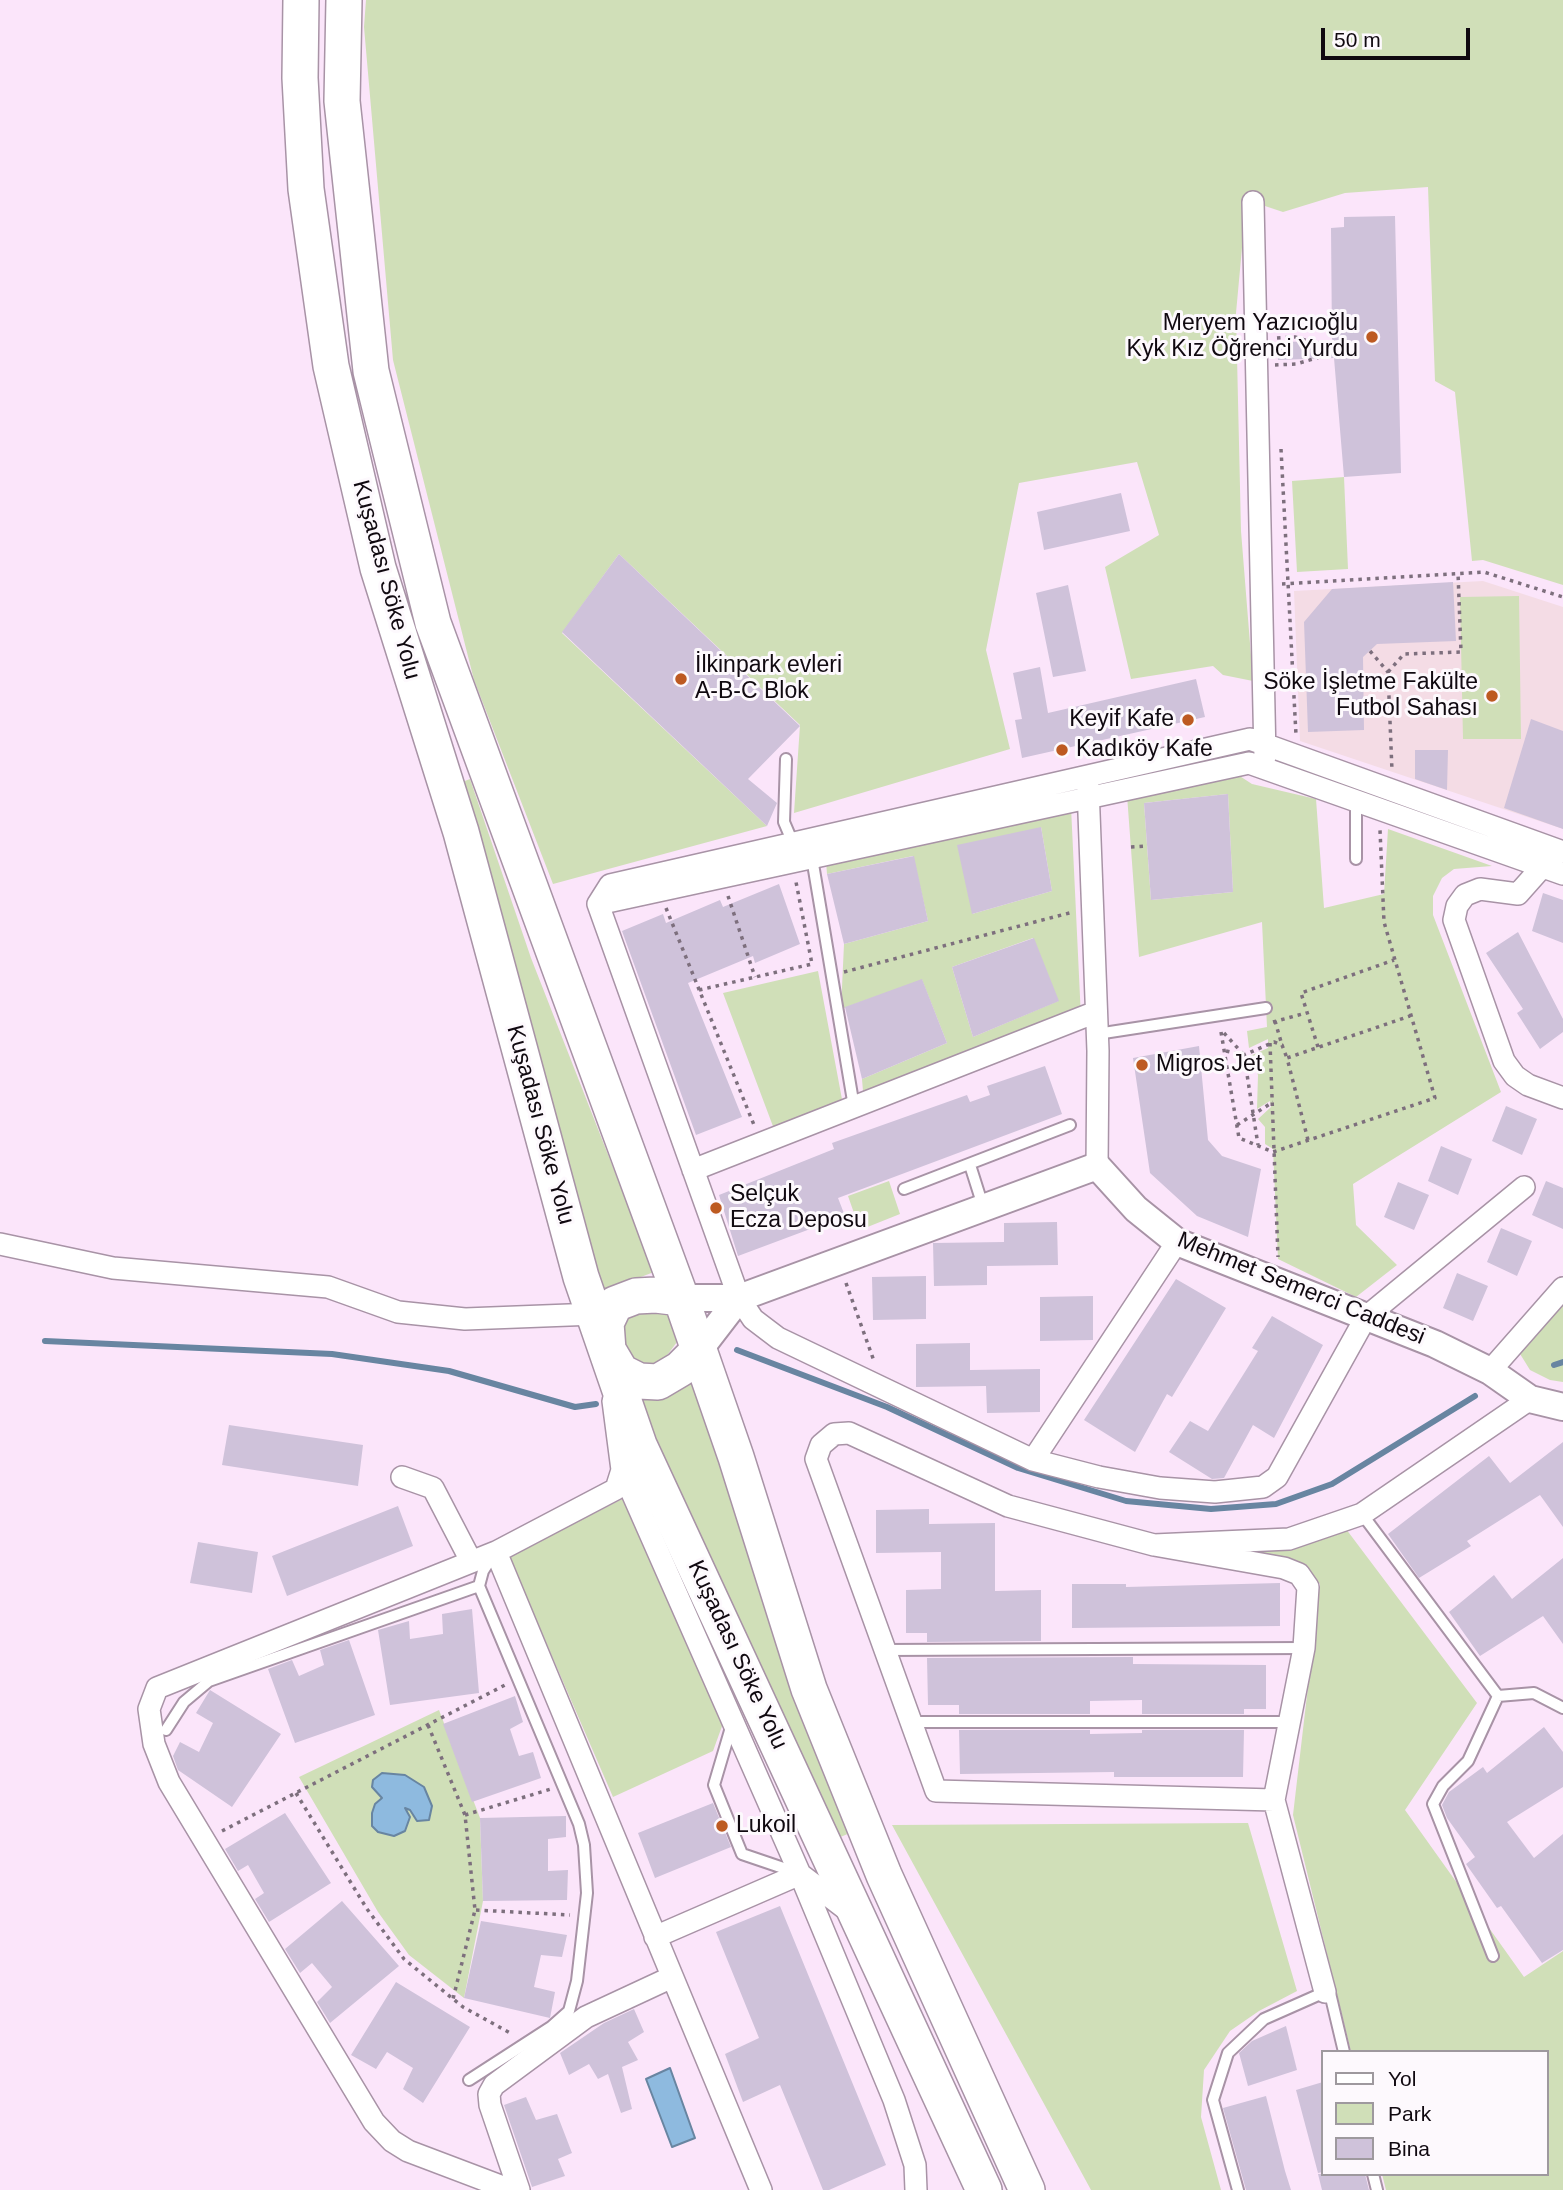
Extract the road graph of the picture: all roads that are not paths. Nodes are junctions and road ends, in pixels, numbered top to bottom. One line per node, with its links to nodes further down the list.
1 (300, 0): 34 (highway, Kuşadası Söke Yolu)
2 (344, 0): 32 (highway, Kuşadası Söke Yolu)
3 (1253, 202): 4 (street)
4 (1264, 744): 6 (street); 7 (street); 11 (street)
5 (786, 760): 10 (lane)
6 (1266, 769): 8 (street); 9 (street)
7 (1088, 776): 8 (street); 10 (street)
8 (1089, 798): 12 (street); 18 (street)
9 (1356, 801): 13 (lane); 14 (street)
10 (793, 843): 16 (street)
11 (1563, 852)
12 (812, 858): 16 (street); 21 (lane)
13 (1356, 859)
14 (1542, 866): 15 (street); 20 (street)
15 (1563, 874)
16 (598, 904): 25 (street)
17 (1266, 1008): 19 (lane)
18 (1096, 1012): 19 (street); 21 (street)
19 (1097, 1034): 24 (street)
20 (1563, 1098)
21 (854, 1107): 25 (street)
22 (1070, 1125): 23 (lane)
23 (970, 1165): 27 (lane); 28 (lane)
24 (1097, 1166): 28 (street); 29 (street, Mehmet Semerci Caddesi)
25 (693, 1170): 33 (street)
26 (1524, 1187): 35 (street)
27 (904, 1189)
28 (983, 1206): 33 (street)
29 (1177, 1242): 35 (street, Mehmet Semerci Caddesi); 41 (street)
30 (0, 1244): 34 (street)
31 (1563, 1288): 38 (street)
32 (681, 1298): 33 (street); 34 (highway); 37 (highway, Kuşadası Söke Yolu)
33 (739, 1298): 37 (street); 41 (street)
34 (605, 1309): 36 (highway, Kuşadası Söke Yolu)
35 (1366, 1317): 38 (street, Mehmet Semerci Caddesi); 41 (street)
36 (608, 1350): 37 (highway); 42 (street); 51 (highway, Kuşadası Söke Yolu)
37 (699, 1350): 72 (highway, Kuşadası Söke Yolu)
38 (1490, 1371): 39 (street, Mehmet Semerci Caddesi)
39 (1530, 1399): 40 (street, Mehmet Semerci Caddesi); 44 (street)
40 (1563, 1407)
41 (1033, 1460)
42 (622, 1470): 46 (street); 54 (street)
43 (402, 1478): 47 (street)
44 (1362, 1514): 45 (street); 52 (lane)
45 (1154, 1545): 49 (street); 50 (street)
46 (496, 1552): 47 (street); 48 (lane); 61 (street)
47 (471, 1561): 67 (street)
48 (479, 1586): 57 (lane); 66 (lane)
49 (1304, 1647): 50 (lane); 56 (street)
50 (885, 1650): 55 (street)
51 (740, 1661): 54 (street); 60 (highway, Kuşadası Söke Yolu)
52 (1498, 1696): 53 (lane); 62 (lane)
53 (1563, 1708)
54 (733, 1721): 59 (street); 59 (lane)
55 (911, 1722): 56 (lane); 58 (street)
56 (1290, 1723): 58 (street)
57 (166, 1730)
58 (1274, 1800): 64 (street)
59 (800, 1874): 60 (street); 61 (street); 70 (street)
60 (858, 1918): 71 (highway, Kuşadası Söke Yolu)
61 (655, 1937): 63 (street)
62 (1493, 1956)
63 (672, 1977): 68 (street); 69 (street)
64 (1327, 1990): 65 (lane); 73 (lane)
65 (1343, 2050)
66 (469, 2080)
67 (511, 2190)
68 (519, 2190)
69 (761, 2190)
70 (916, 2190)
71 (984, 2190)
72 (1027, 2190)
73 (1238, 2190)

